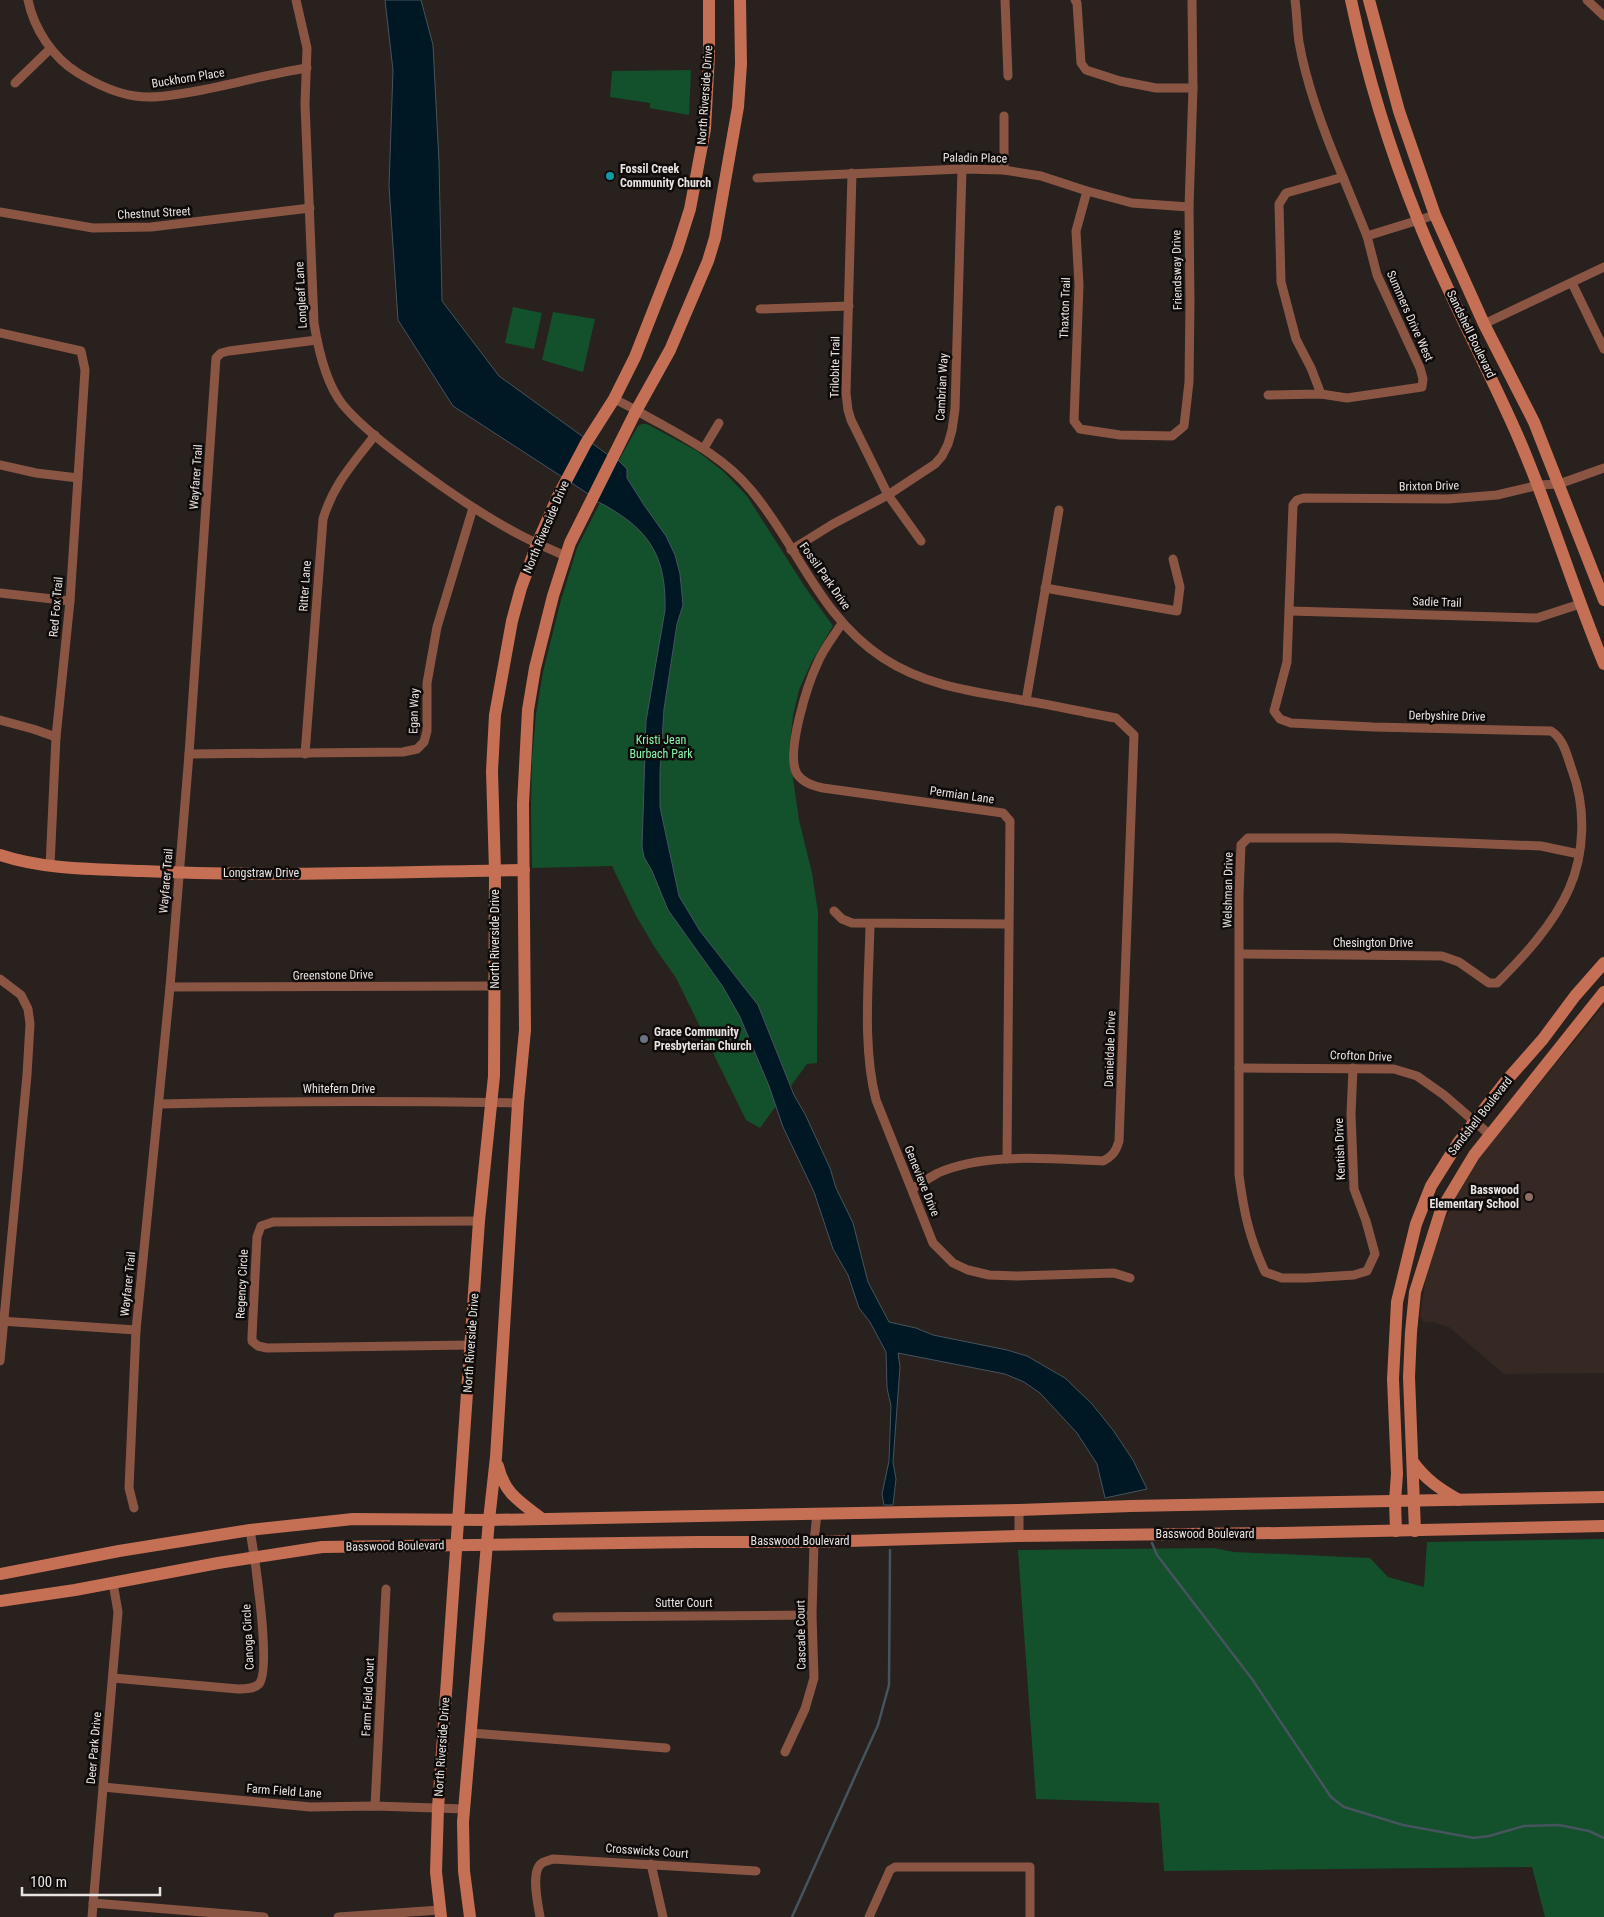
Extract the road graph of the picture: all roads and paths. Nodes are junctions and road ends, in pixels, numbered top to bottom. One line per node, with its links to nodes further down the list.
1 (28, 0): 13 (street, Buckhorn Place)
2 (296, 0): 14 (street, Longleaf Lane)
3 (709, 0): 41 (main road, North Riverside Drive)
4 (740, 0): 42 (main road)
5 (1005, 0): 15 (street)
6 (1075, 0): 17 (street)
7 (1192, 0): 17 (street, Friendsway Drive)
8 (1296, 0): 22 (street)
9 (1351, 0): 29 (main road, Sandshell Boulevard)
10 (1369, 0): 28 (main road, Sandshell Boulevard)
11 (1588, 0): 12 (street)
12 (1604, 16)
13 (50, 49): 14 (street, Buckhorn Place); 16 (street)
14 (307, 68): 26 (street, Longleaf Lane)
15 (1008, 76)
16 (15, 83)
17 (1193, 88): 25 (street, Friendsway Drive)
18 (1004, 116): 20 (street)
19 (962, 169): 20 (street, Paladin Place); 21 (street, Paladin Place); 52 (street, Cambrian Way)
20 (1004, 170): 24 (street, Paladin Place)
21 (852, 173): 23 (street, Paladin Place); 33 (street, Trilobite Trail)
22 (1343, 177): 30 (street, Summers Drive West); 39 (street)
23 (756, 178)
24 (1087, 191): 25 (street, Paladin Place); 44 (street, Thaxton Trail)
25 (1189, 207): 44 (street, Friendsway Drive)
26 (310, 208): 27 (street, Chestnut Street); 37 (street, Longleaf Lane)
27 (0, 212)
28 (1435, 215): 29 (street); 35 (main road, Sandshell Boulevard)
29 (1418, 220): 30 (street); 51 (main road, Sandshell Boulevard)
30 (1368, 236): 39 (street, Summers Drive West)
31 (1604, 267): 32 (street)
32 (1572, 283): 35 (street); 38 (street)
33 (849, 306): 34 (street); 52 (street, Trilobite Trail)
34 (760, 309)
35 (1484, 324): 50 (main road, Sandshell Boulevard)
36 (0, 333): 49 (street, Red Fox Trail)
37 (317, 340): 45 (street, Longleaf Lane); 73 (street, Wayfarer Trail)
38 (1604, 349)
39 (1321, 394): 40 (street)
40 (1268, 395)
41 (614, 398): 42 (street, Fossil Park Drive); 57 (main road, North Riverside Drive)
42 (636, 410): 46 (street, Fossil Park Drive); 59 (main road)
43 (720, 423): 46 (street)
44 (1077, 426)
45 (375, 435): 54 (street, Longleaf Lane); 74 (street, Ritter Lane)
46 (704, 448): 58 (street, Fossil Park Drive)
47 (0, 465): 49 (street)
48 (1604, 468): 50 (street, Brixton Drive)
49 (78, 478): 64 (street, Red Fox Trail)
50 (1559, 484): 51 (street, Brixton Drive); 63 (main road, Sandshell Boulevard)
51 (1539, 485): 53 (street, Brixton Drive); 65 (main road, Sandshell Boulevard)
52 (888, 495): 56 (street, Trilobite Trail); 58 (street, Cambrian Way)
53 (1298, 500): 66 (street, Derbyshire Drive)
54 (473, 508): 57 (street, Longleaf Lane); 74 (street, Egan Way)
55 (1059, 510): 61 (street)
56 (922, 541)
57 (536, 544): 59 (street, Longleaf Lane); 78 (main road, North Riverside Drive)
58 (791, 550): 67 (street, Fossil Park Drive)
59 (565, 556): 79 (main road)
60 (1173, 559): 61 (street)
61 (1046, 588): 69 (street)
62 (0, 593): 64 (street)
63 (1604, 600)
64 (70, 602): 72 (street, Red Fox Trail)
65 (1580, 604): 66 (street, Sadie Trail); 68 (main road, Sandshell Boulevard)
66 (1290, 611): 76 (street, Derbyshire Drive)
67 (842, 623): 69 (street, Fossil Park Drive); 83 (street, Permian Lane)
68 (1604, 664)
69 (1026, 701): 71 (street, Fossil Park Drive)
70 (0, 720): 72 (street)
71 (1134, 735): 98 (street, Danieldale Drive)
72 (56, 737): 77 (street, Red Fox Trail)
73 (189, 754): 74 (street, Egan Way); 80 (street, Wayfarer Trail)
74 (305, 754)
75 (0, 854): 77 (main road, Longstraw Drive)
76 (1579, 854): 84 (street, Welshman Drive); 87 (street, Derbyshire Drive)
77 (50, 866): 80 (main road, Longstraw Drive)
78 (495, 870): 79 (main road, Longstraw Drive); 80 (main road, Longstraw Drive); 88 (main road, North Riverside Drive)
79 (524, 870): 94 (main road)
80 (179, 873): 89 (street, Wayfarer Trail)
81 (834, 910): 82 (street)
82 (870, 924): 83 (street); 99 (street, Genevieve Drive)
83 (1008, 924): 98 (street, Permian Lane)
84 (1240, 954): 87 (street, Chesington Drive); 91 (street, Welshman Drive)
85 (1604, 963): 96 (main road, Sandshell Boulevard)
86 (0, 979): 103 (street)
87 (1498, 983)
88 (496, 986): 89 (street, Greenstone Drive); 93 (main road, North Riverside Drive)
89 (170, 988): 95 (street, Wayfarer Trail)
90 (1604, 992): 97 (main road, Sandshell Boulevard)
91 (1239, 1068): 92 (street, Crofton Drive); 101 (street, Welshman Drive)
92 (1353, 1068): 96 (street, Crofton Drive); 101 (street, Kentish Drive)
93 (491, 1103): 94 (street, Whitefern Drive); 95 (street, Whitefern Drive); 100 (main road, North Riverside Drive)
94 (518, 1103): 107 (main road)
95 (160, 1104): 104 (street, Wayfarer Trail)
96 (1474, 1122): 97 (street, Crofton Drive); 111 (main road, Sandshell Boulevard)
97 (1490, 1135): 108 (main road, Sandshell Boulevard)
98 (1007, 1158): 99 (street, Danieldale Drive)
99 (912, 1189): 102 (street, Genevieve Drive)
100 (479, 1221): 105 (main road, North Riverside Drive); 105 (street, Regency Circle)
101 (1265, 1272)
102 (1130, 1278)
103 (2, 1321): 104 (street); 106 (street)
104 (136, 1330): 113 (street, Wayfarer Trail)
105 (472, 1345): 117 (main road, North Riverside Drive)
106 (0, 1361)
107 (496, 1457): 116 (main road); 118 (main road)
108 (1413, 1462): 110 (main road); 112 (main road, Sandshell Boulevard)
109 (1604, 1497): 110 (main road, Basswood Boulevard)
110 (1459, 1500): 112 (main road, Basswood Boulevard)
111 (1395, 1501): 112 (main road, Basswood Boulevard); 114 (main road, Basswood Boulevard); 121 (main road, Sandshell Boulevard)
112 (1415, 1501): 122 (main road, Sandshell Boulevard)
113 (134, 1508)
114 (1019, 1510): 115 (main road, Basswood Boulevard); 123 (street)
115 (817, 1512): 116 (main road, Basswood Boulevard); 124 (street, Cascade Court)
116 (541, 1518): 118 (main road, Basswood Boulevard)
117 (459, 1520): 118 (main road, Basswood Boulevard); 120 (main road, Basswood Boulevard); 125 (main road, North Riverside Drive)
118 (489, 1520): 126 (main road)
119 (1604, 1526): 122 (main road, Basswood Boulevard)
120 (250, 1530): 127 (street, Canoga Circle); 128 (main road, Basswood Boulevard)
121 (1396, 1531): 122 (main road, Basswood Boulevard); 123 (main road, Basswood Boulevard)
122 (1415, 1531)
123 (1019, 1536): 124 (main road, Basswood Boulevard)
124 (814, 1542): 126 (main road, Basswood Boulevard); 132 (street, Cascade Court)
125 (457, 1545): 126 (main road, Basswood Boulevard); 127 (main road, Basswood Boulevard); 140 (main road, North Riverside Drive)
126 (487, 1545): 135 (main road)
127 (254, 1558): 129 (main road, Basswood Boulevard); 134 (street, Canoga Circle)
128 (0, 1574)
129 (113, 1582): 131 (main road, Basswood Boulevard); 134 (street, Deer Park Drive)
130 (386, 1589): 139 (street, Farm Field Court)
131 (0, 1601)
132 (812, 1615): 133 (street, Sutter Court); 137 (street, Cascade Court)
133 (557, 1617)
134 (113, 1678): 138 (street, Deer Park Drive)
135 (471, 1733): 136 (street); 141 (main road)
136 (666, 1748)
137 (785, 1752)
138 (103, 1787): 139 (street, Farm Field Lane); 144 (street, Deer Park Drive)
139 (375, 1806): 140 (street, Farm Field Lane)
140 (438, 1808): 141 (street, Farm Field Lane); 145 (main road, North Riverside Drive)
141 (465, 1809): 149 (main road)
142 (651, 1864): 143 (street, Crosswicks Court); 150 (street, Crosswicks Court); 151 (street)
143 (756, 1871)
144 (93, 1904): 146 (street, Deer Park Drive); 147 (street)
145 (440, 1913): 148 (street)
146 (92, 1917)
147 (264, 1917)
148 (338, 1917)
149 (470, 1917)
150 (540, 1917)
151 (663, 1917)
152 (869, 1917): 153 (street)
153 (1030, 1917)

